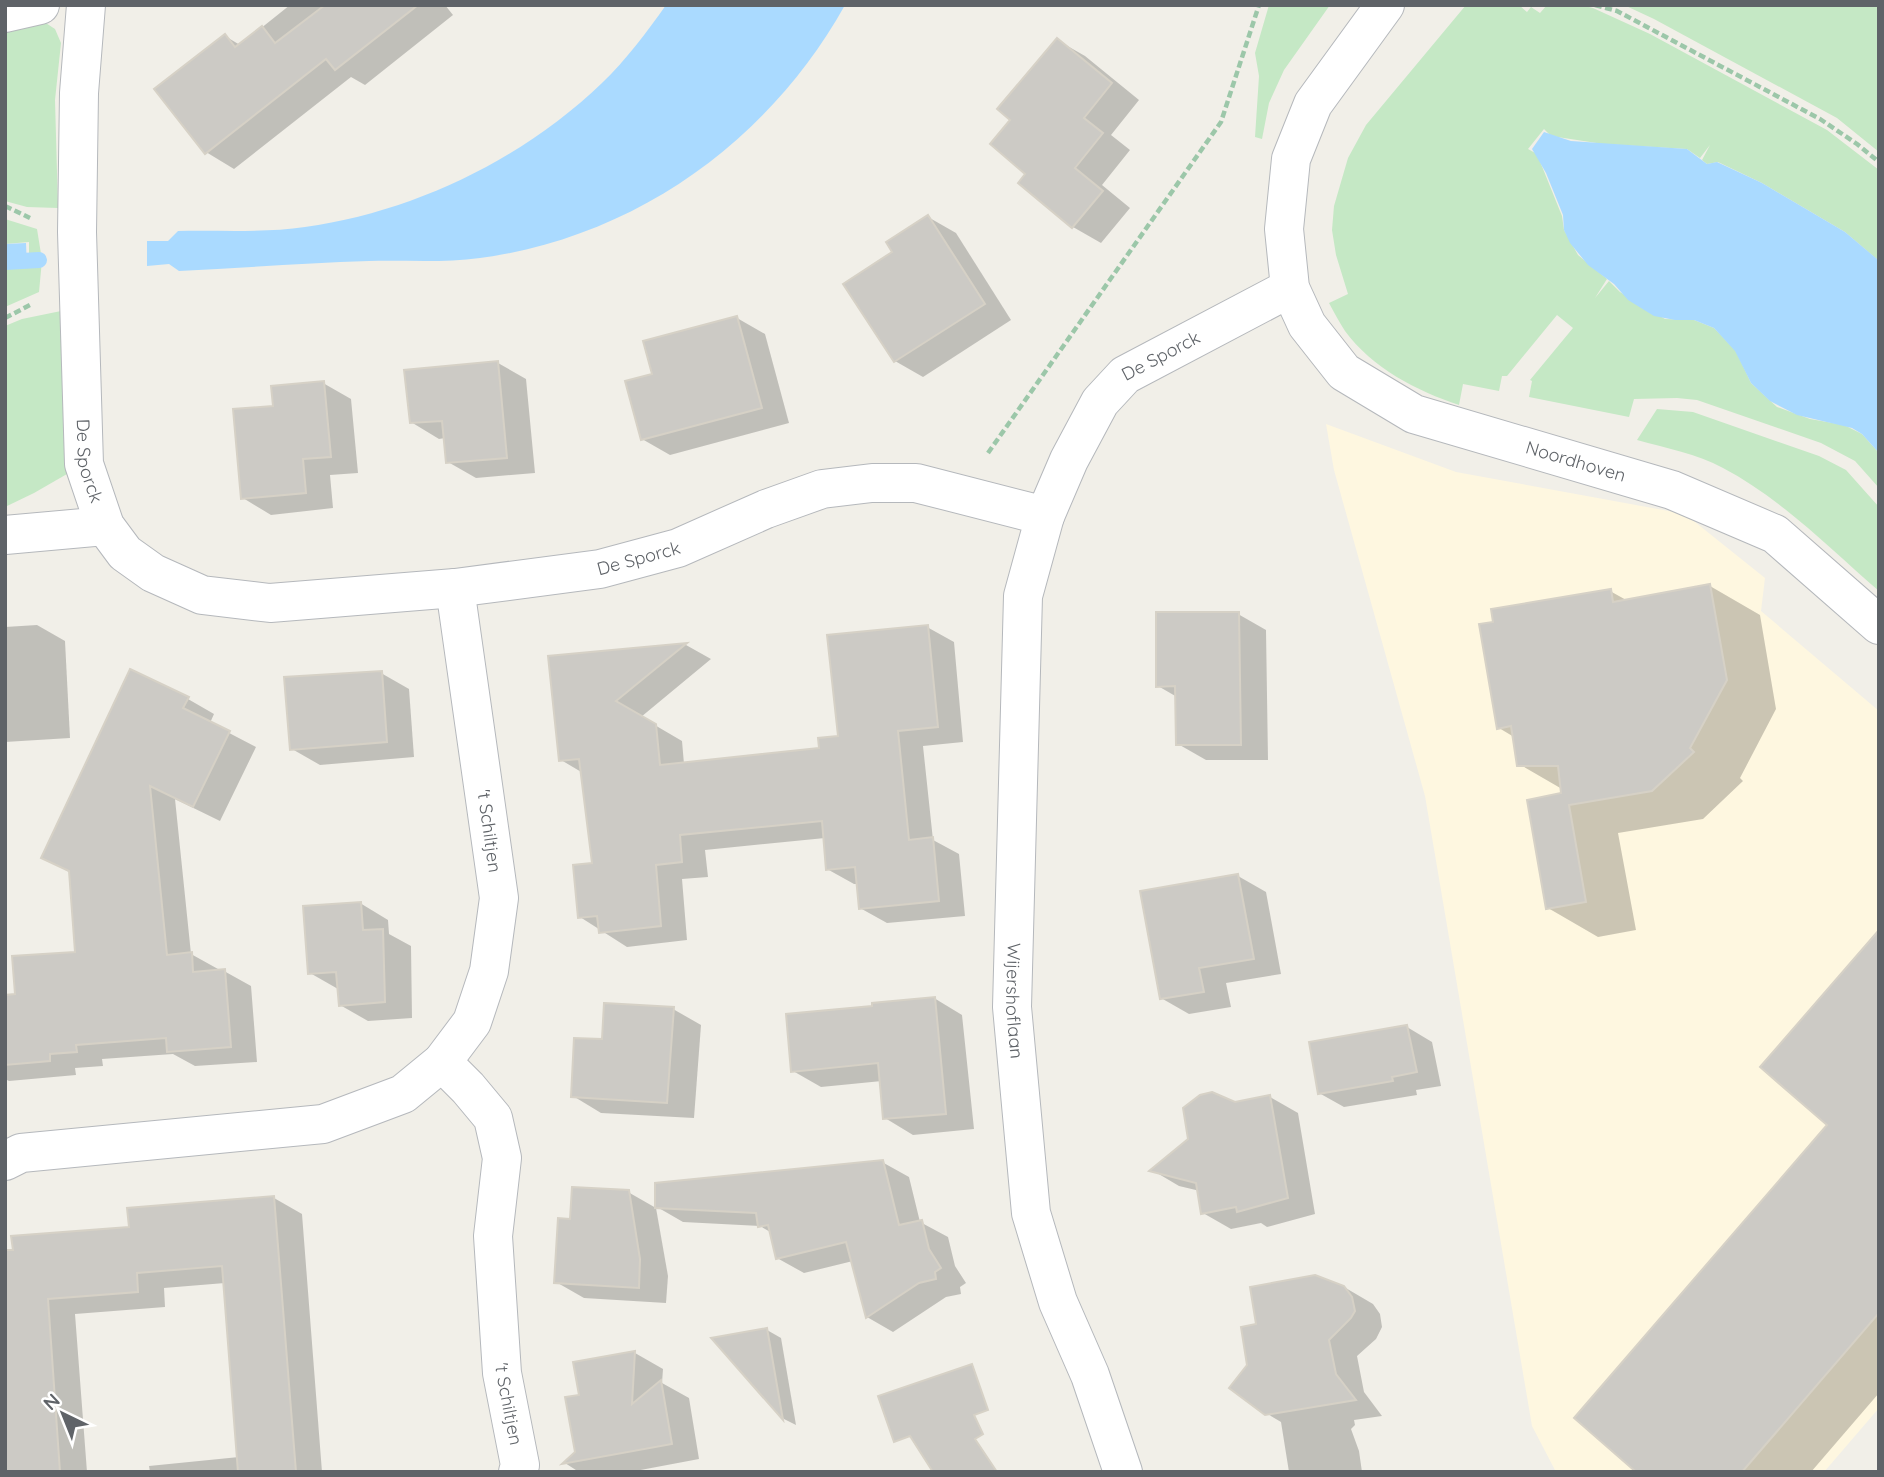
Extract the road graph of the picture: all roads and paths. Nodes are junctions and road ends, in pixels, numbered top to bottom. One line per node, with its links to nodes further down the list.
1 (40, 5): 6 (street)
2 (86, 5): 11 (street, De Sporck)
3 (1259, 5): 9 (path)
4 (1385, 5): 8 (street)
5 (1595, 5): 7 (path)
6 (5, 13)
7 (1879, 162)
8 (1290, 288): 10 (street, De Sporck); 14 (street, Noordhoven)
9 (960, 494): 10 (street, De Sporck); 13 (street, De Sporck)
10 (1045, 516): 18 (street, Wijershoflaan)
11 (105, 526): 12 (street); 13 (street, De Sporck)
12 (5, 534)
13 (455, 588): 15 (street, 't Schiltjen)
14 (1879, 625)
15 (442, 1062): 16 (street, 't Schiltjen); 17 (street, 't Schiltjen)
16 (5, 1161)
17 (518, 1472)
18 (1123, 1472)

